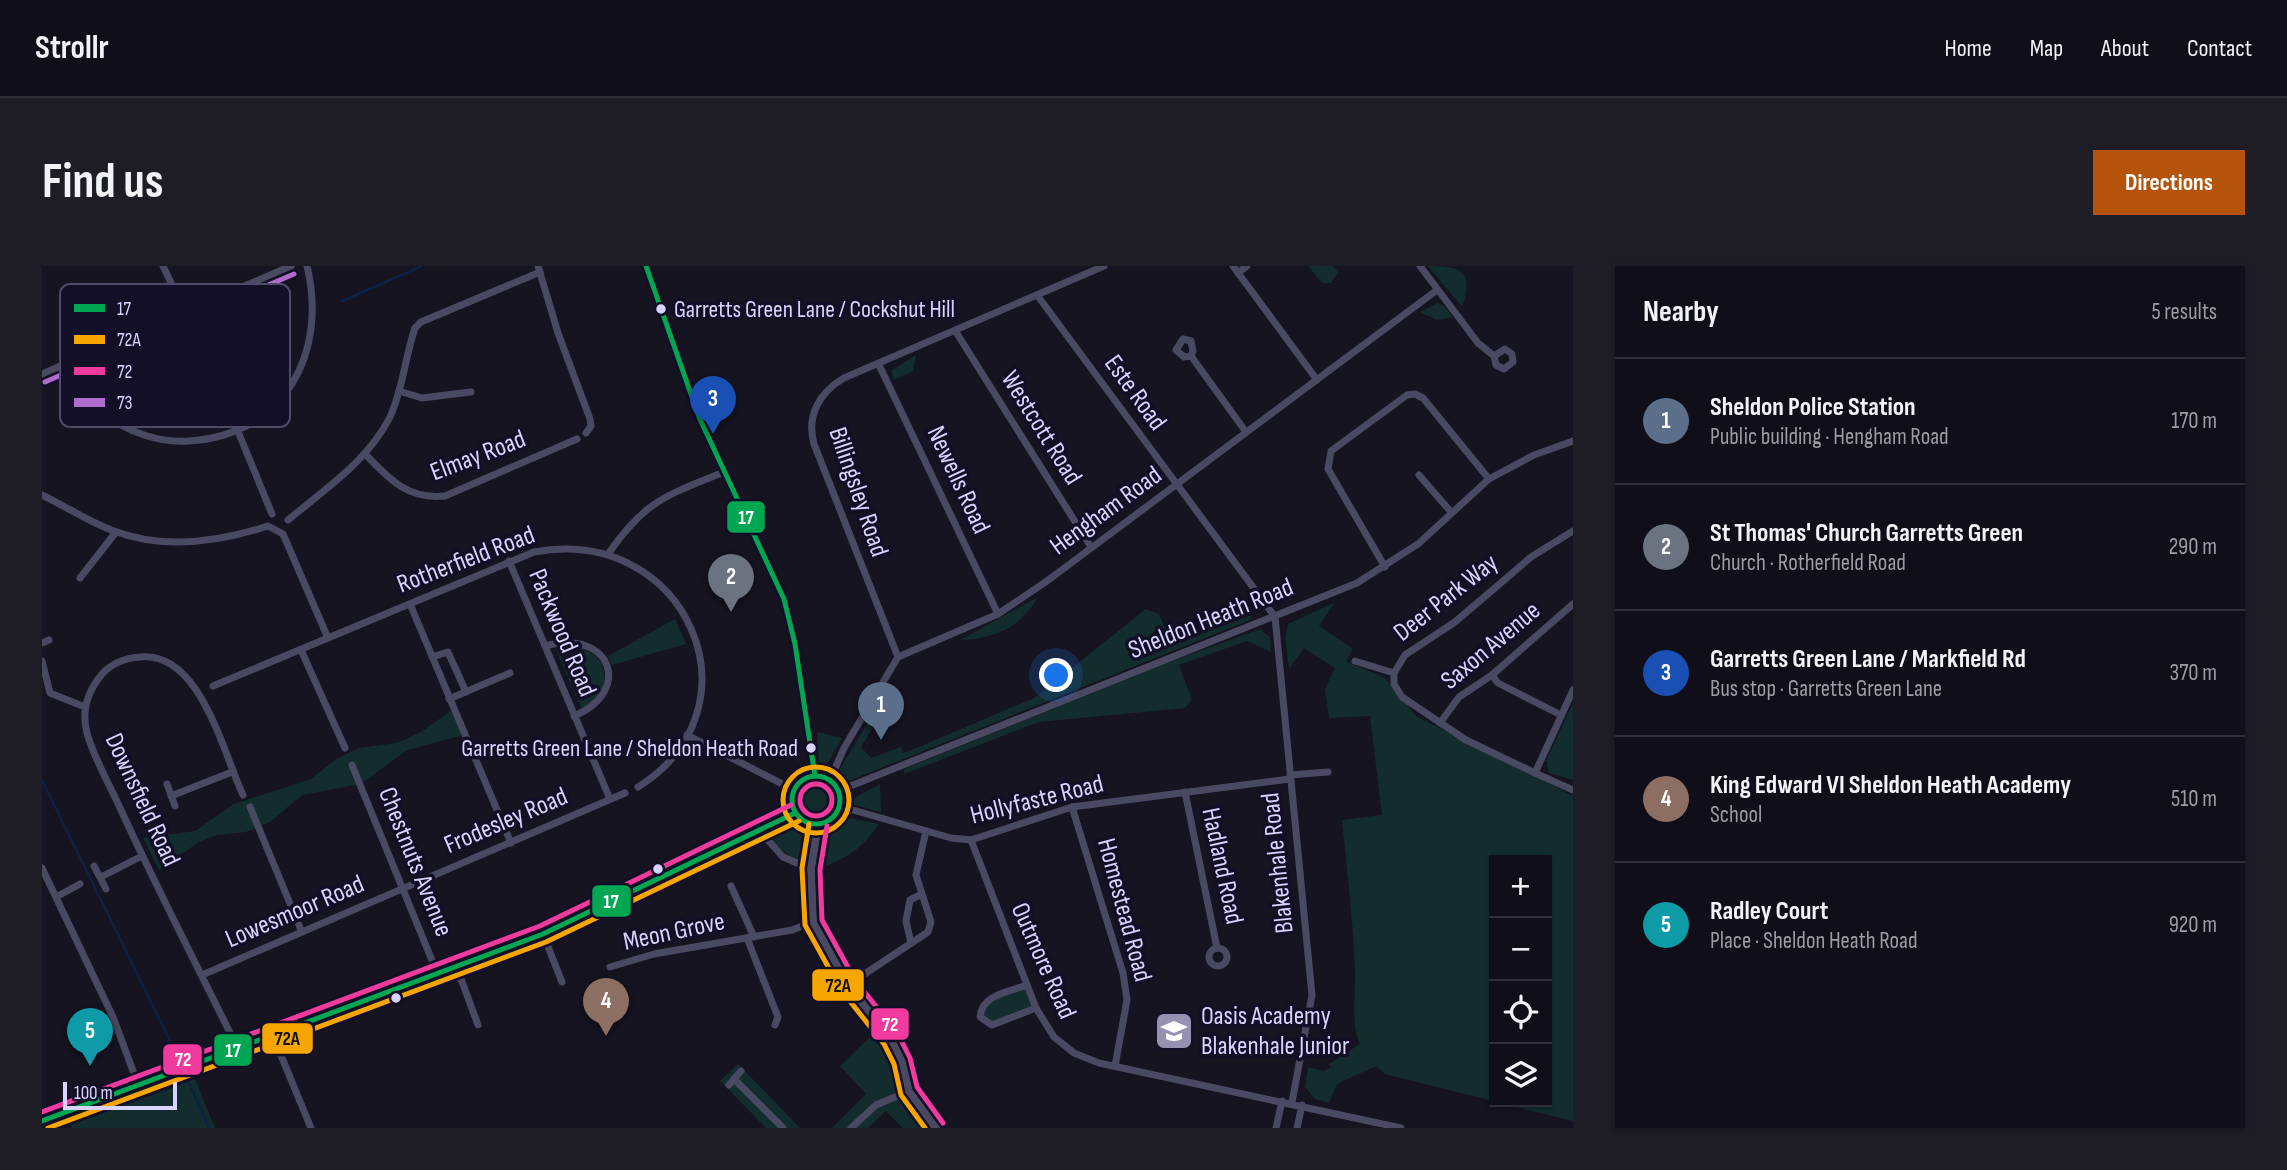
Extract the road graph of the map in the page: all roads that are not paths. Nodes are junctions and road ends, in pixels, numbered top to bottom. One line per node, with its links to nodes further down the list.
1 (163, 266): 10 (street)
2 (291, 266): 11 (street)
3 (307, 266): 21 (street)
4 (647, 266): 32 (street)
5 (1104, 266): 13 (street, Billingsley Road)
6 (1247, 266): 9 (street)
7 (1420, 266): 12 (street)
8 (539, 269): 22 (street); 28 (street)
9 (1236, 269): 20 (street)
10 (172, 284)
11 (250, 284)
12 (1437, 290): 16 (street); 20 (street, Hengham Road)
13 (1037, 295): 14 (street, Billingsley Road); 36 (street, Este Road)
14 (956, 332): 17 (street, Billingsley Road); 44 (street, Westcott Road)
15 (1191, 356): 27 (street)
16 (1494, 356)
17 (879, 365): 51 (street, Newells Road); 57 (street, Billingsley Road)
18 (60, 366): 19 (street)
19 (42, 373)
20 (1317, 380): 27 (street, Hengham Road)
21 (290, 387)
22 (399, 391): 23 (street); 31 (street)
23 (471, 392)
24 (125, 427): 26 (street)
25 (241, 427): 26 (street)
26 (237, 429): 40 (street)
27 (1246, 432): 36 (street, Hengham Road)
28 (586, 433)
29 (577, 439): 31 (street, Elmay Road)
30 (1573, 441): 34 (street, Sheldon Heath Road)
31 (365, 454): 41 (street)
32 (724, 472): 45 (street); 78 (street)
33 (1419, 475): 35 (street)
34 (1489, 479): 39 (street, Sheldon Heath Road); 47 (street)
35 (1427, 484): 37 (street); 39 (street)
36 (1177, 485): 44 (street, Hengham Road); 52 (street, Este Road)
37 (1419, 491)
38 (42, 495): 43 (street)
39 (1451, 512): 47 (street, Sheldon Heath Road)
40 (272, 514)
41 (288, 520)
42 (1573, 531): 61 (street, Deer Park Way)
43 (116, 532): 48 (street); 53 (street)
44 (1091, 547): 51 (street, Hengham Road)
45 (608, 554): 46 (street, Rotherfield Road); 72 (street, Rotherfield Road)
46 (509, 561): 49 (street, Rotherfield Road); 54 (street, Packwood Road)
47 (1385, 567): 52 (street, Sheldon Heath Road)
48 (80, 578)
49 (410, 604): 53 (street, Rotherfield Road); 56 (street)
50 (1573, 604): 62 (street, Saxon Avenue)
51 (998, 614): 57 (street, Hengham Road)
52 (1275, 617): 79 (street, Blakenhale Road); 85 (street, Sheldon Heath Road)
53 (328, 638): 55 (street, Rotherfield Road)
54 (545, 646): 70 (street, Packwood Road); 70 (street)
55 (301, 650): 63 (street, Rotherfield Road); 73 (street)
56 (432, 657): 65 (street); 67 (street)
57 (898, 657): 80 (street)
58 (42, 661): 66 (street)
59 (1355, 662): 61 (street)
60 (510, 673): 65 (street)
61 (1394, 673): 71 (street, Deer Park Way)
62 (1492, 675): 69 (street); 71 (street, Saxon Avenue)
63 (213, 687)
64 (1573, 690): 69 (street)
65 (466, 692): 67 (street)
66 (46, 694): 68 (street)
67 (449, 699): 100 (street)
68 (85, 707): 75 (street, Downsfield Road); 101 (street, Downsfield Road)
69 (1561, 715): 77 (street)
70 (574, 716): 90 (street, Packwood Road)
71 (1440, 723): 77 (street, Deer Park Way)
72 (687, 734): 82 (street, Rotherfield Road); 83 (street)
73 (345, 748)
74 (352, 765): 108 (street, Chestnuts Avenue)
75 (233, 772): 88 (street, Downsfield Road); 89 (street)
76 (1328, 772): 79 (street, Hollyfaste Road)
77 (1535, 773): 84 (street, Deer Park Way)
78 (815, 776): 80 (street); 83 (street)
79 (1290, 777): 86 (street, Hollyfaste Road); 135 (street, Blakenhale Road)
80 (830, 780): 85 (street)
81 (167, 784): 89 (street)
82 (638, 787)
83 (794, 790): 95 (street)
84 (1573, 790)
85 (838, 791): 92 (street)
86 (1185, 792): 94 (street, Hollyfaste Road); 117 (street, Hadland Road)
87 (625, 793): 90 (street, Frodesley Road)
88 (243, 795)
89 (171, 796): 91 (street)
90 (610, 799): 100 (street, Frodesley Road)
91 (175, 806)
92 (839, 806): 96 (street); 98 (street, Hollyfaste Road)
93 (250, 807): 113 (street)
94 (1072, 807): 99 (street, Hollyfaste Road); 130 (street, Homestead Road)
95 (795, 813): 96 (street); 97 (street)
96 (818, 824): 112 (street)
97 (758, 829): 103 (street); 114 (street)
98 (926, 831): 99 (street, Hollyfaste Road); 110 (street)
99 (971, 840): 124 (street, Outmore Road)
100 (511, 843): 108 (street, Frodesley Road)
101 (142, 856): 105 (street); 120 (street, Downsfield Road)
102 (94, 866): 105 (street)
103 (804, 866)
104 (42, 870): 111 (street)
105 (101, 877): 109 (street)
106 (80, 884): 111 (street)
107 (731, 886): 115 (street)
108 (404, 888): 113 (street, Lowesmoor Road); 121 (street, Chestnuts Avenue)
109 (106, 889)
110 (920, 895): 116 (street); 116 (street)
111 (56, 897): 132 (street)
112 (813, 922): 115 (street, Meon Grove); 123 (street)
113 (301, 930): 120 (street, Lowesmoor Road)
114 (543, 934): 119 (street); 122 (street)
115 (751, 938): 118 (street, Meon Grove); 126 (street, Meon Grove)
116 (911, 943): 123 (street)
117 (1217, 948)
118 (610, 967)
119 (457, 968): 121 (street); 127 (street)
120 (202, 975): 129 (street, Downsfield Road)
121 (438, 975): 128 (street)
122 (562, 982)
123 (848, 985): 133 (street)
124 (1027, 985): 125 (street, Outmore Road); 125 (street)
125 (1036, 1008): 130 (street, Outmore Road)
126 (779, 1020)
127 (478, 1025)
128 (273, 1036): 129 (street); 138 (street)
129 (238, 1049): 132 (street)
130 (1115, 1066): 134 (street, Outmore Road)
131 (741, 1071): 139 (street)
132 (139, 1087): 137 (street)
133 (909, 1091): 140 (street); 141 (street)
134 (1282, 1101): 135 (street, Outmore Road); 142 (street)
135 (1292, 1102): 136 (street, Outmore Road)
136 (1302, 1105): 143 (street); 144 (street, Outmore Road)
137 (42, 1121)
138 (311, 1128)
139 (783, 1128)
140 (851, 1128)
141 (936, 1128)
142 (1276, 1128)
143 (1297, 1128)
144 (1401, 1128)

